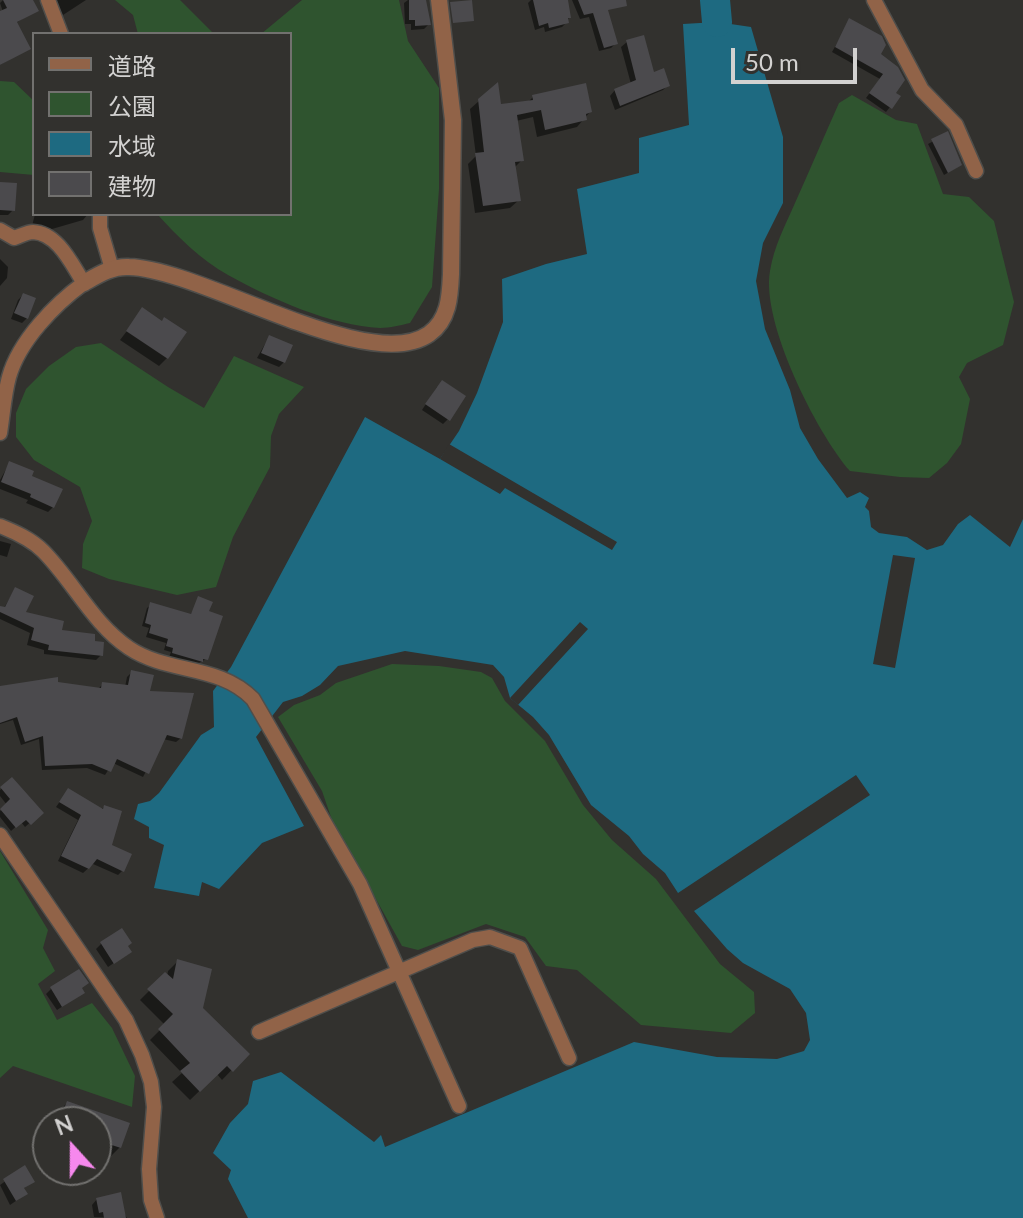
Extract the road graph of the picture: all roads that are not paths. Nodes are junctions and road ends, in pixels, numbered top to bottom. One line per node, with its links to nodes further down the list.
1 (48, 0): 4 (street)
2 (439, 0): 8 (street)
3 (874, 0): 5 (street)
4 (60, 32)
5 (976, 171)
6 (100, 216): 8 (street)
7 (0, 230): 9 (street)
8 (112, 269): 9 (street)
9 (84, 283): 10 (street)
10 (0, 433)
11 (0, 526): 13 (street)
12 (0, 835): 17 (street)
13 (401, 972): 14 (street); 15 (street); 16 (street)
14 (259, 1032)
15 (569, 1058)
16 (459, 1106)
17 (157, 1218)

